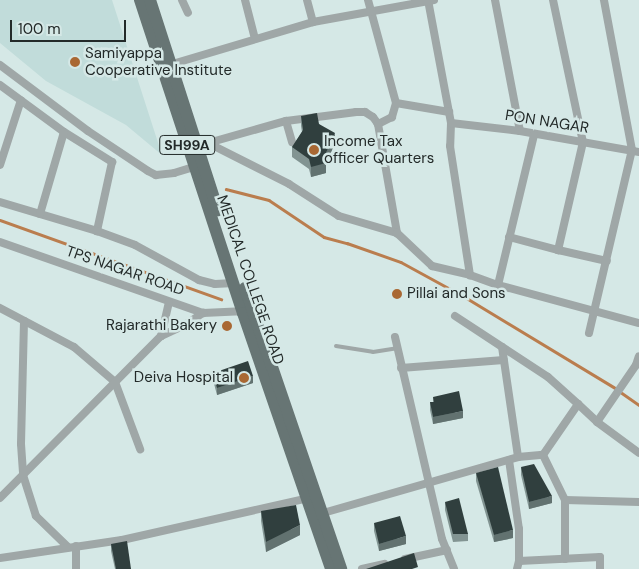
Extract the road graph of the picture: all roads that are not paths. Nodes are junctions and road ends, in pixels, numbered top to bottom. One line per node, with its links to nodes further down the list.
1 (140, 0): 16 (main road, MEDICAL COLLEGE ROAD / SH99A)
2 (150, 0): 16 (main road, MEDICAL COLLEGE ROAD / SH99A)
3 (182, 0): 12 (street)
4 (245, 0): 14 (street)
5 (307, 0): 13 (street)
6 (368, 0): 11 (street)
7 (495, 0): 24 (street)
8 (552, 0): 28 (street)
9 (604, 0): 30 (street)
10 (430, 1): 11 (street); 20 (street)
11 (371, 10): 13 (street); 19 (street)
12 (188, 13)
13 (313, 22): 14 (street)
14 (255, 39): 16 (street)
15 (0, 65): 32 (street)
16 (166, 66): 29 (main road, MEDICAL COLLEGE ROAD / SH99A); 32 (main road, MEDICAL COLLEGE ROAD / SH99A)
17 (0, 85): 18 (street)
18 (21, 100): 25 (street); 31 (street)
19 (396, 103): 20 (street); 23 (street)
20 (449, 112): 22 (street)
21 (286, 121): 23 (street); 27 (street); 29 (street)
22 (451, 123): 24 (street, PON NAGAR); 41 (street)
23 (378, 124): 36 (street)
24 (520, 131): 26 (street, PON NAGAR)
25 (64, 132): 34 (street); 35 (street)
26 (534, 135): 28 (street, PON NAGAR); 37 (street)
27 (292, 142)
28 (583, 142): 30 (street, PON NAGAR); 39 (street)
29 (202, 143): 36 (street); 43 (main road, MEDICAL COLLEGE ROAD / SH99A)
30 (635, 151): 40 (street)
31 (0, 165)
32 (194, 167): 43 (main road, MEDICAL COLLEGE ROAD / SH99A)
33 (0, 202): 34 (street)
34 (40, 214): 35 (street)
35 (97, 231): 43 (street)
36 (397, 233): 41 (street)
37 (509, 237): 39 (street); 42 (street)
38 (0, 242): 44 (street, TPS NAGAR ROAD)
39 (558, 250): 40 (street)
40 (607, 261): 47 (street)
41 (470, 275): 42 (street)
42 (498, 285): 47 (street)
43 (238, 286): 45 (main road, MEDICAL COLLEGE ROAD / SH99A)
44 (169, 302): 48 (street, TPS NAGAR ROAD); 53 (street)
45 (246, 307): 48 (street, TPS NAGAR ROAD); 72 (main road, MEDICAL COLLEGE ROAD / SH99A)
46 (0, 308): 50 (street)
47 (595, 312): 51 (street); 52 (street)
48 (203, 313): 53 (street)
49 (455, 316): 56 (street)
50 (24, 321): 62 (street); 70 (street)
51 (639, 323)
52 (589, 334)
53 (161, 336): 62 (street)
54 (395, 338): 57 (street)
55 (336, 346): 57 (lane)
56 (502, 347): 59 (street); 63 (street)
57 (397, 348): 61 (street)
58 (639, 356): 60 (street)
59 (504, 360): 61 (street); 68 (street)
60 (637, 366): 64 (street)
61 (401, 368): 71 (street)
62 (115, 382): 65 (street); 70 (street)
63 (578, 404): 64 (street); 67 (street)
64 (597, 422): 66 (street)
65 (140, 449)
66 (639, 453)
67 (542, 455): 68 (street); 74 (street)
68 (518, 457): 69 (street)
69 (509, 460): 71 (street); 83 (street)
70 (23, 475): 73 (street); 77 (street)
71 (430, 481): 76 (street); 78 (street)
72 (313, 497): 76 (main road, MEDICAL COLLEGE ROAD / SH99A); 77 (street); 85 (main road, MEDICAL COLLEGE ROAD / SH99A)
73 (0, 498)
74 (565, 500): 75 (street); 80 (street)
75 (639, 502)
76 (323, 512): 86 (main road, MEDICAL COLLEGE ROAD / SH99A)
77 (72, 547): 79 (street); 84 (street)
78 (447, 550): 81 (street); 88 (street)
79 (0, 558)
80 (565, 559): 83 (street); 89 (street)
81 (400, 560)
82 (390, 562): 87 (street)
83 (518, 565)
84 (76, 569)
85 (331, 569)
86 (342, 569)
87 (362, 569)
88 (454, 569)
89 (600, 569)

